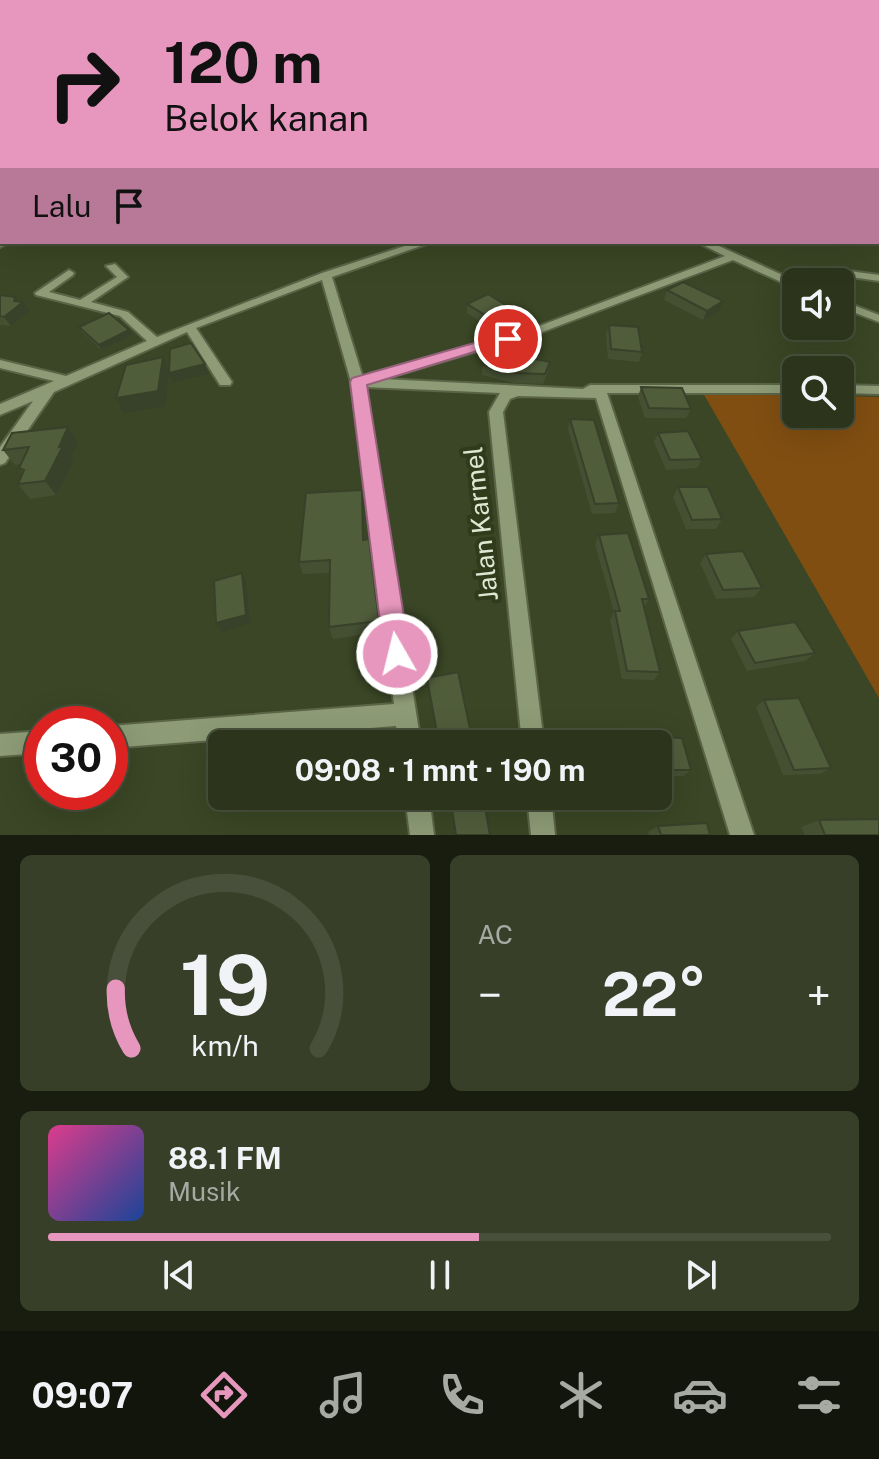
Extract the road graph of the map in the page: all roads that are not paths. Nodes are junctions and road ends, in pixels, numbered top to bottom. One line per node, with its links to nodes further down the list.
1 (421, 244): 6 (street)
2 (706, 244): 3 (street)
3 (732, 257): 9 (street); 18 (street)
4 (111, 266): 10 (street)
5 (69, 273): 10 (street)
6 (326, 275): 13 (street); 18 (street)
7 (854, 275): 8 (street)
8 (879, 278)
9 (782, 279)
10 (83, 303): 14 (street)
11 (854, 309): 12 (street)
12 (879, 319)
13 (189, 327): 14 (street); 17 (street)
14 (155, 341): 16 (street)
15 (0, 364): 16 (street)
16 (66, 380): 19 (street)
17 (225, 382)
18 (358, 382): 20 (street); 25 (street)
19 (50, 387): 23 (street); 24 (street)
20 (782, 389)
21 (854, 389): 22 (street)
22 (879, 390)
23 (0, 410)
24 (0, 459)
25 (406, 714): 26 (street); 28 (street)
26 (408, 730)
27 (531, 730): 35 (street, Jalan Karmel)
28 (128, 736)
29 (24, 743): 30 (street)
30 (0, 745)
31 (419, 810): 33 (street)
32 (540, 810): 34 (street)
33 (422, 835)
34 (543, 835)
35 (742, 835)

